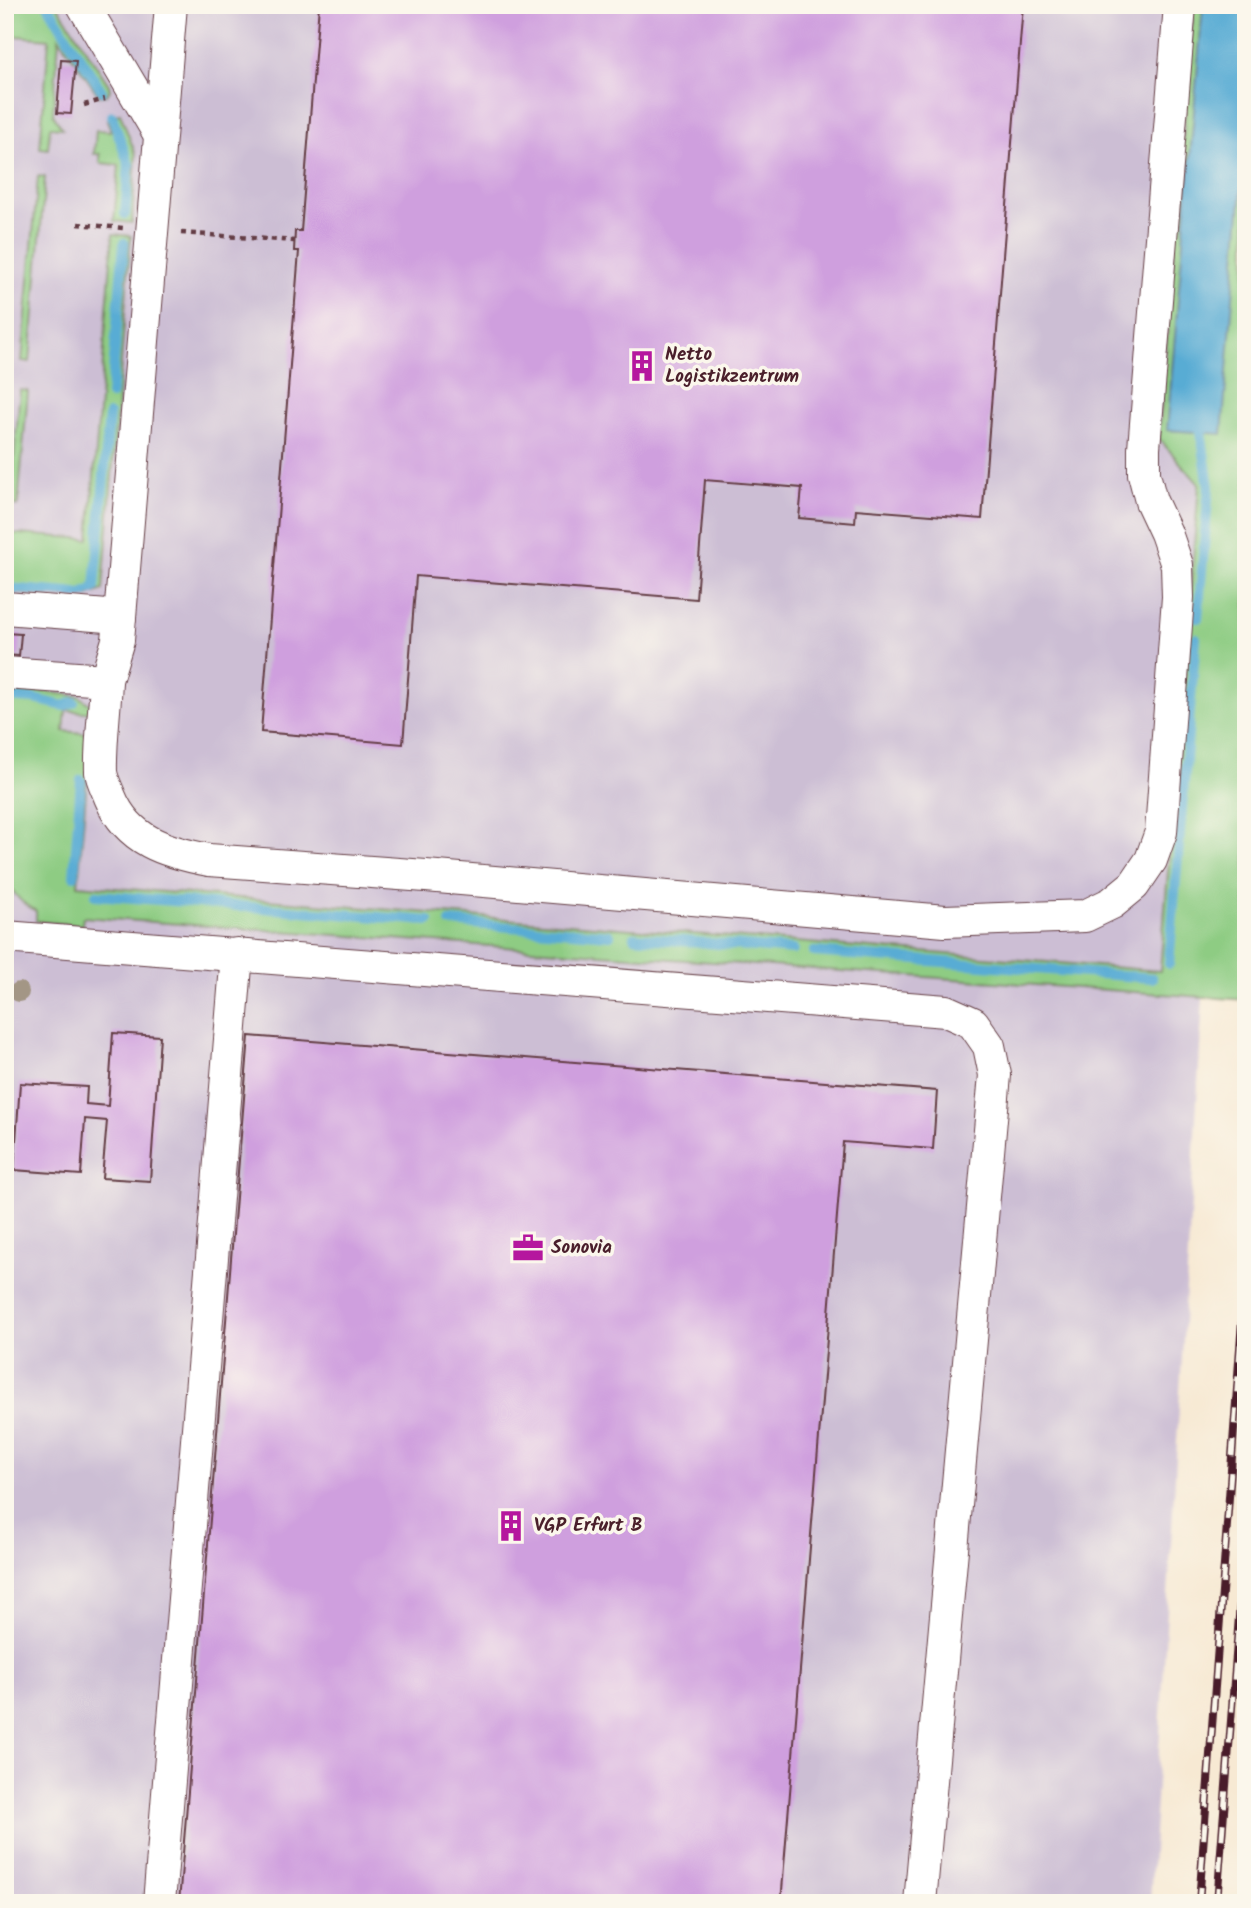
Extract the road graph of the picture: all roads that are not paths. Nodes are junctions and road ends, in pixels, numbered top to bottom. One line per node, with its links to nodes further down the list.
1 (83, 5): 4 (street)
2 (171, 5): 4 (street)
3 (1180, 5): 8 (street)
4 (160, 135): 6 (street)
5 (5, 608): 6 (street)
6 (120, 617): 8 (street)
7 (5, 673): 8 (street)
8 (106, 680)
9 (5, 937): 10 (street)
10 (237, 954): 11 (street); 12 (street)
11 (159, 1903)
12 (920, 1903)

